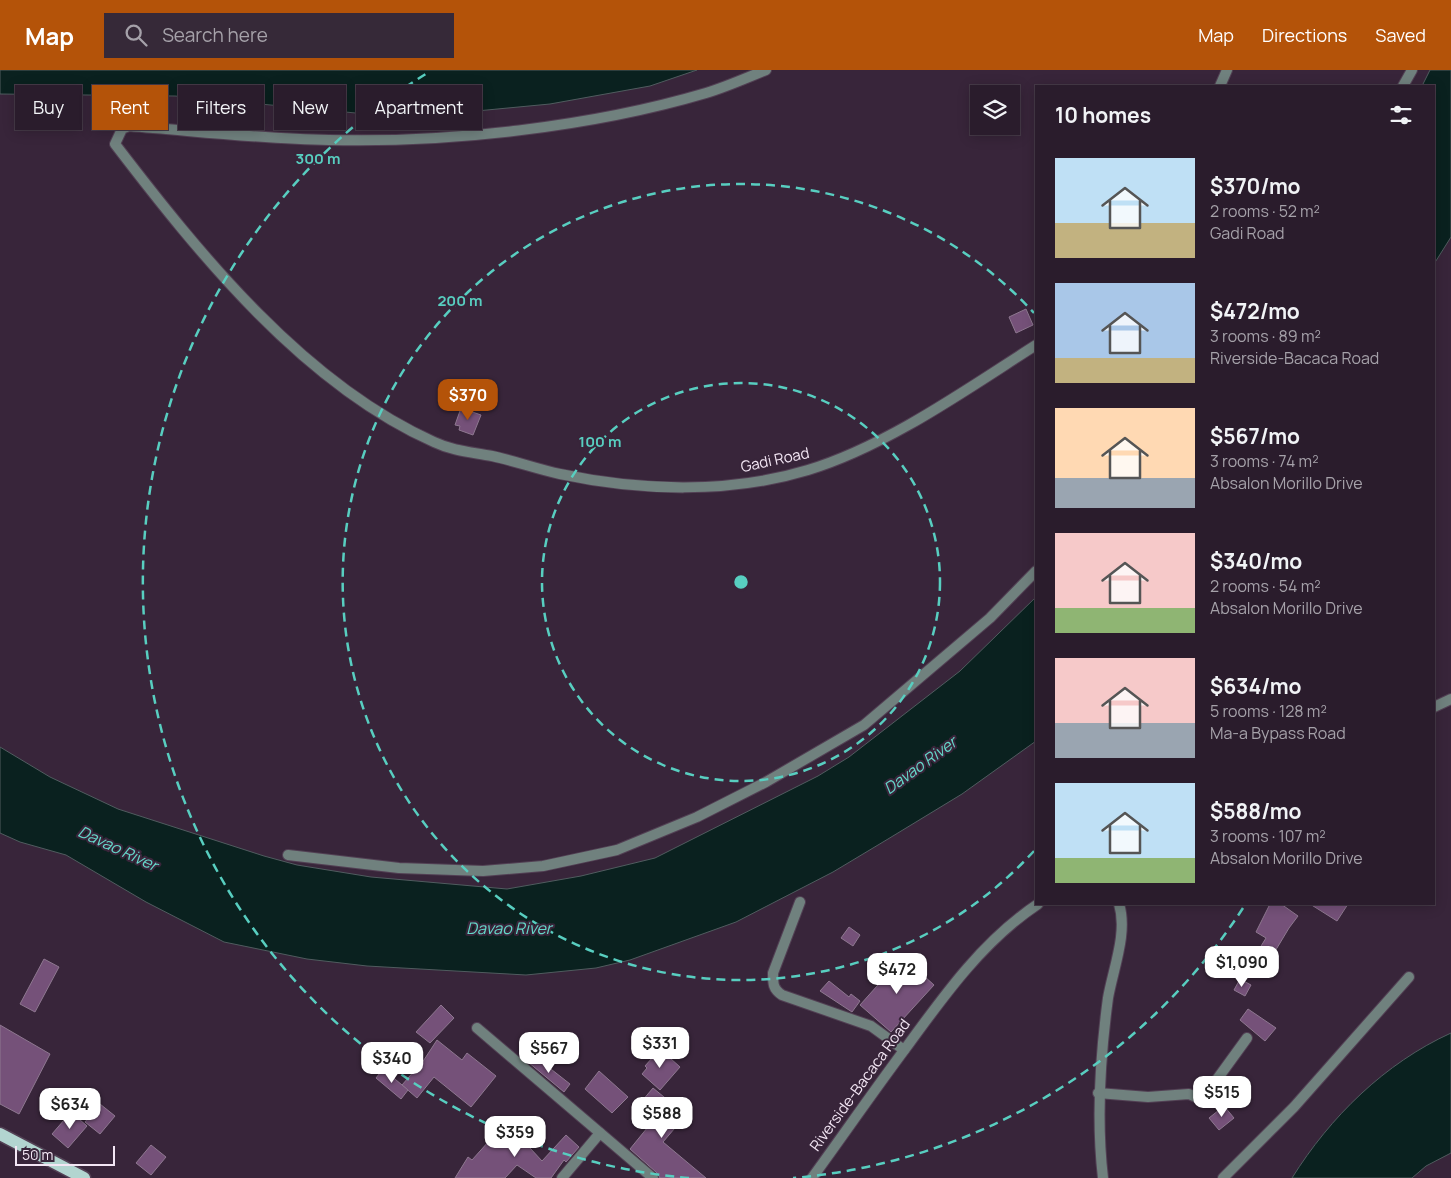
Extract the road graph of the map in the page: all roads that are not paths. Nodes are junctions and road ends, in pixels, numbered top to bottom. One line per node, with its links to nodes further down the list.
1 (766, 70): 6 (street, Gadi Road)
2 (1227, 70): 4 (street)
3 (1412, 70): 5 (street)
4 (1220, 85)
5 (1404, 85)
6 (1035, 346)
7 (1035, 572): 10 (street)
8 (1451, 699): 9 (street)
9 (1435, 707)
10 (288, 855)
11 (800, 902): 17 (street)
12 (1037, 905): 17 (street, Riverside-Bacaca Road)
13 (1119, 905): 18 (street)
14 (1408, 978): 26 (street)
15 (477, 1028): 19 (street)
16 (1247, 1038): 18 (street)
17 (904, 1050): 24 (street, Riverside-Bacaca Road)
18 (1098, 1093): 25 (street)
19 (600, 1133): 22 (street); 23 (street)
20 (0, 1134): 21 (main road)
21 (84, 1178)
22 (562, 1178)
23 (653, 1178)
24 (812, 1178)
25 (1103, 1178)
26 (1223, 1178)

